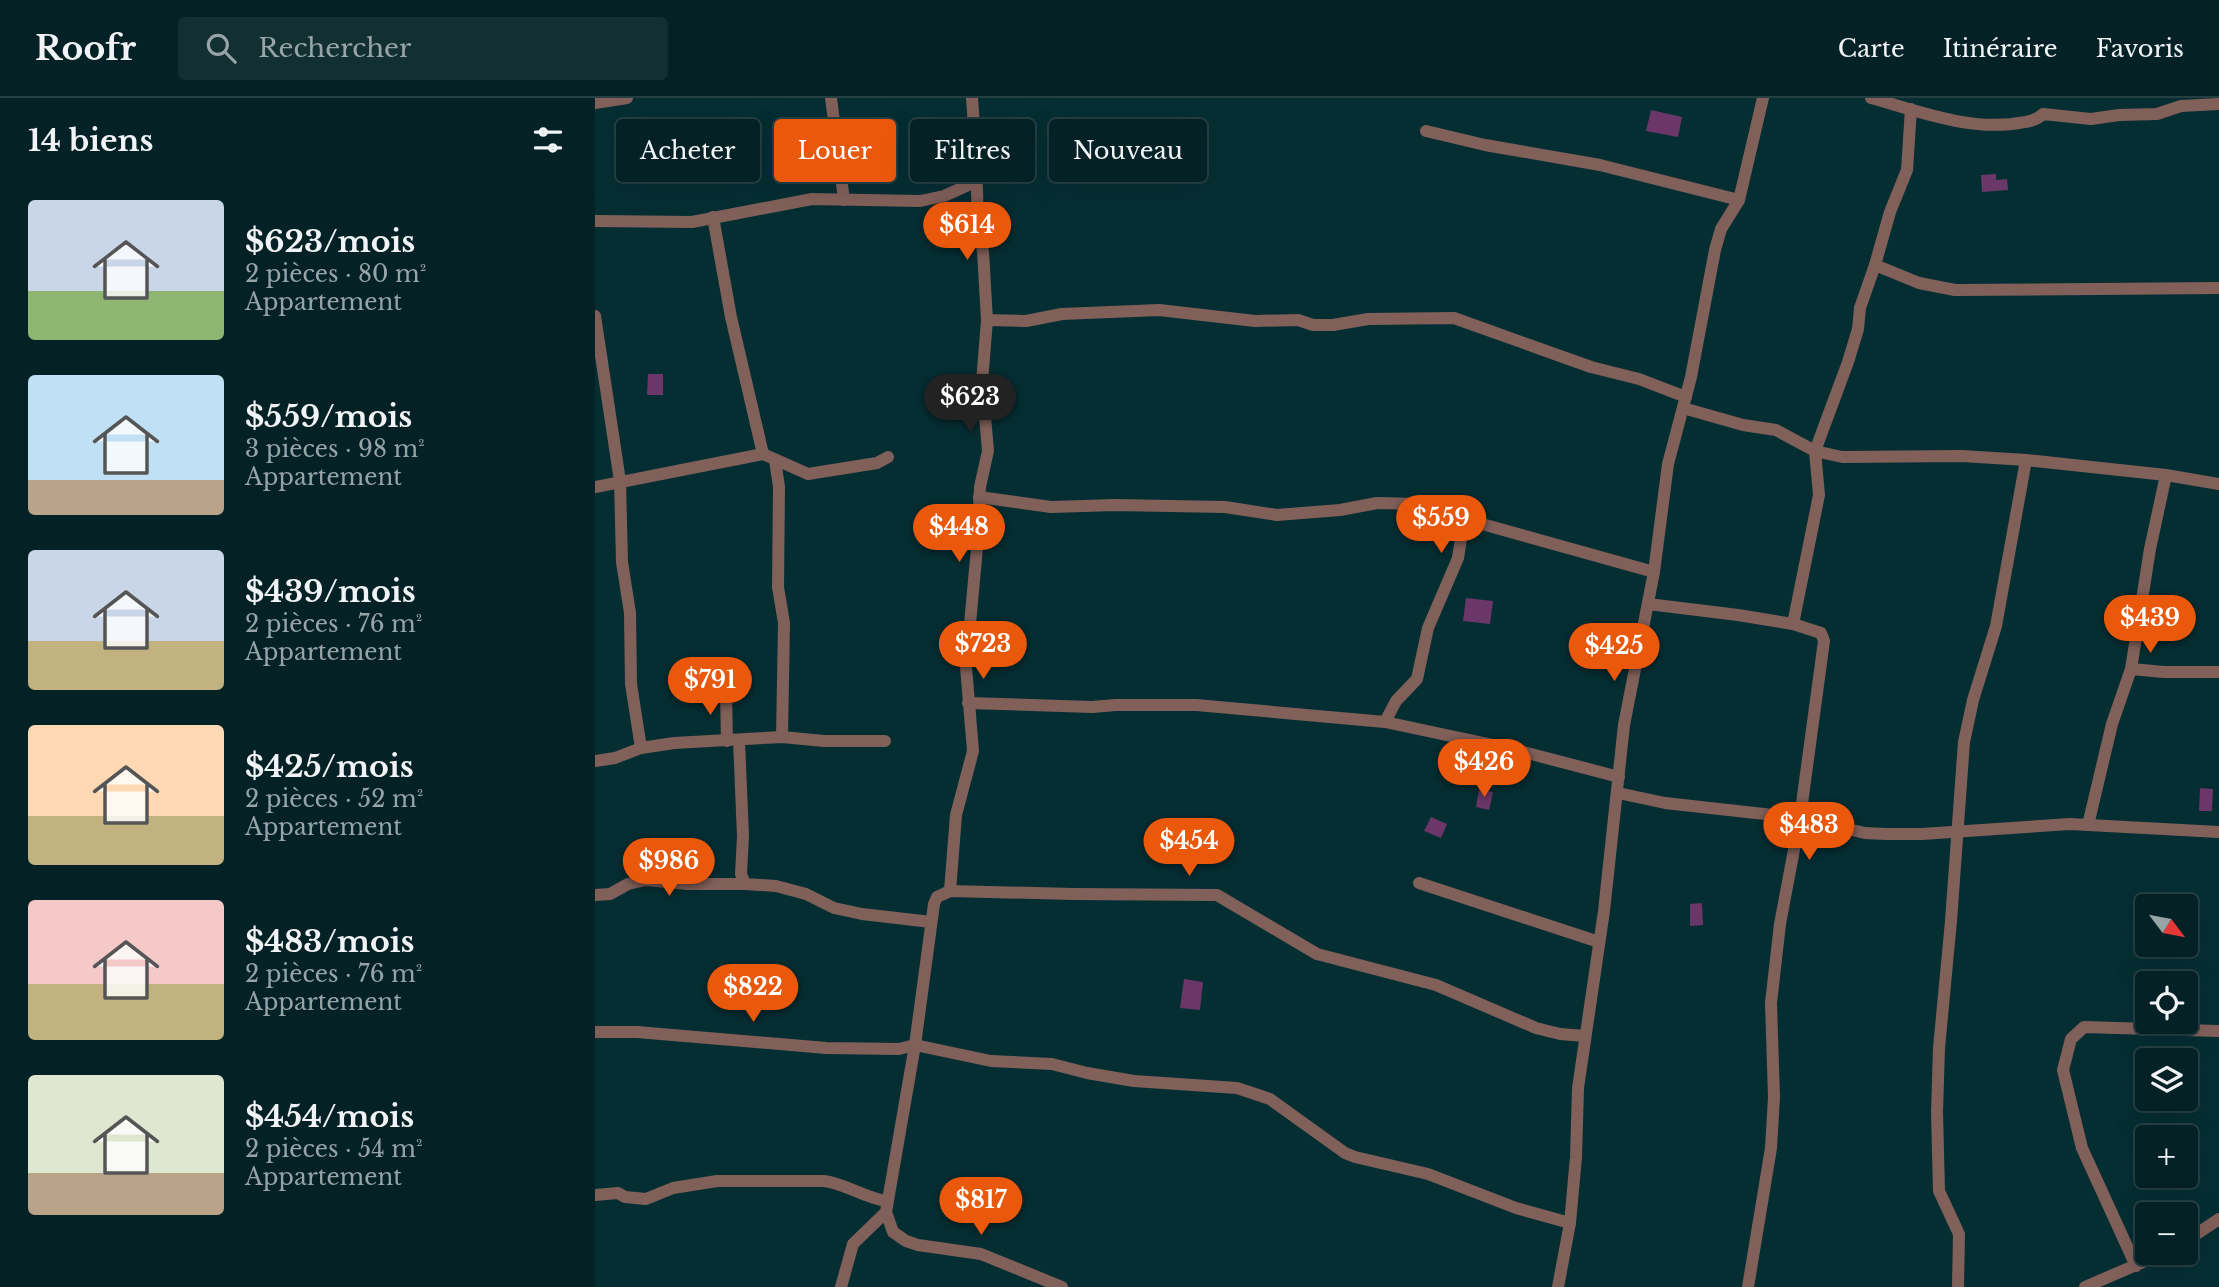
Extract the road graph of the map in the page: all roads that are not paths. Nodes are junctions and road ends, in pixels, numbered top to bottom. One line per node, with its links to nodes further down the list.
1 (627, 98): 6 (street)
2 (831, 98): 13 (street)
3 (972, 98): 9 (street)
4 (1763, 98): 14 (street)
5 (1871, 98): 8 (street)
6 (595, 103)
7 (2219, 104): 8 (street)
8 (1911, 110): 17 (street)
9 (973, 119)
10 (1426, 131): 14 (street)
11 (975, 182): 13 (street)
12 (977, 182): 20 (street)
13 (844, 200): 15 (street)
14 (1739, 200): 21 (street)
15 (713, 217): 16 (street); 23 (street)
16 (595, 221)
17 (1875, 265): 18 (street); 22 (street)
18 (2219, 288)
19 (595, 316): 27 (street)
20 (987, 320): 21 (street); 30 (street)
21 (1685, 403): 22 (street); 32 (street)
22 (1815, 451): 25 (street); 34 (street)
23 (769, 457): 24 (street); 27 (street); 40 (street)
24 (888, 457)
25 (2026, 460): 26 (street); 49 (street)
26 (2166, 475): 28 (street); 35 (street)
27 (620, 481): 29 (street); 43 (street)
28 (2219, 484)
29 (595, 487)
30 (979, 497): 31 (street); 38 (street)
31 (1464, 519): 32 (street); 39 (street)
32 (1654, 572): 33 (street)
33 (1648, 604): 34 (street); 45 (street)
34 (1793, 624): 47 (street)
35 (2131, 668): 36 (street); 48 (street)
36 (2219, 672)
37 (726, 693): 41 (street)
38 (968, 702): 39 (street); 53 (street)
39 (1385, 722): 45 (street)
40 (782, 737): 41 (street); 42 (street)
41 (733, 741): 43 (street); 52 (street)
42 (885, 741)
43 (641, 748): 44 (street)
44 (595, 761)
45 (1619, 777): 46 (street)
46 (1618, 793): 47 (street); 56 (street)
47 (1800, 818): 49 (street); 70 (street)
48 (2088, 825): 49 (street); 50 (street)
49 (1957, 831): 71 (street)
50 (2219, 832)
51 (1419, 883): 56 (street)
52 (745, 884): 54 (street); 55 (street)
53 (950, 891): 55 (street); 59 (street)
54 (595, 895)
55 (931, 922): 60 (street)
56 (1599, 942): 59 (street)
57 (2219, 1031): 66 (street)
58 (595, 1032): 60 (street)
59 (1585, 1036): 64 (street)
60 (915, 1045): 62 (street); 64 (street)
61 (595, 1195): 62 (street)
62 (887, 1206): 67 (street); 68 (street)
63 (2219, 1219): 65 (street)
64 (1570, 1223): 69 (street)
65 (2198, 1233)
66 (2136, 1266): 72 (street)
67 (841, 1287)
68 (1062, 1287)
69 (1558, 1287)
70 (1748, 1287)
71 (1958, 1287)
72 (2085, 1287)

